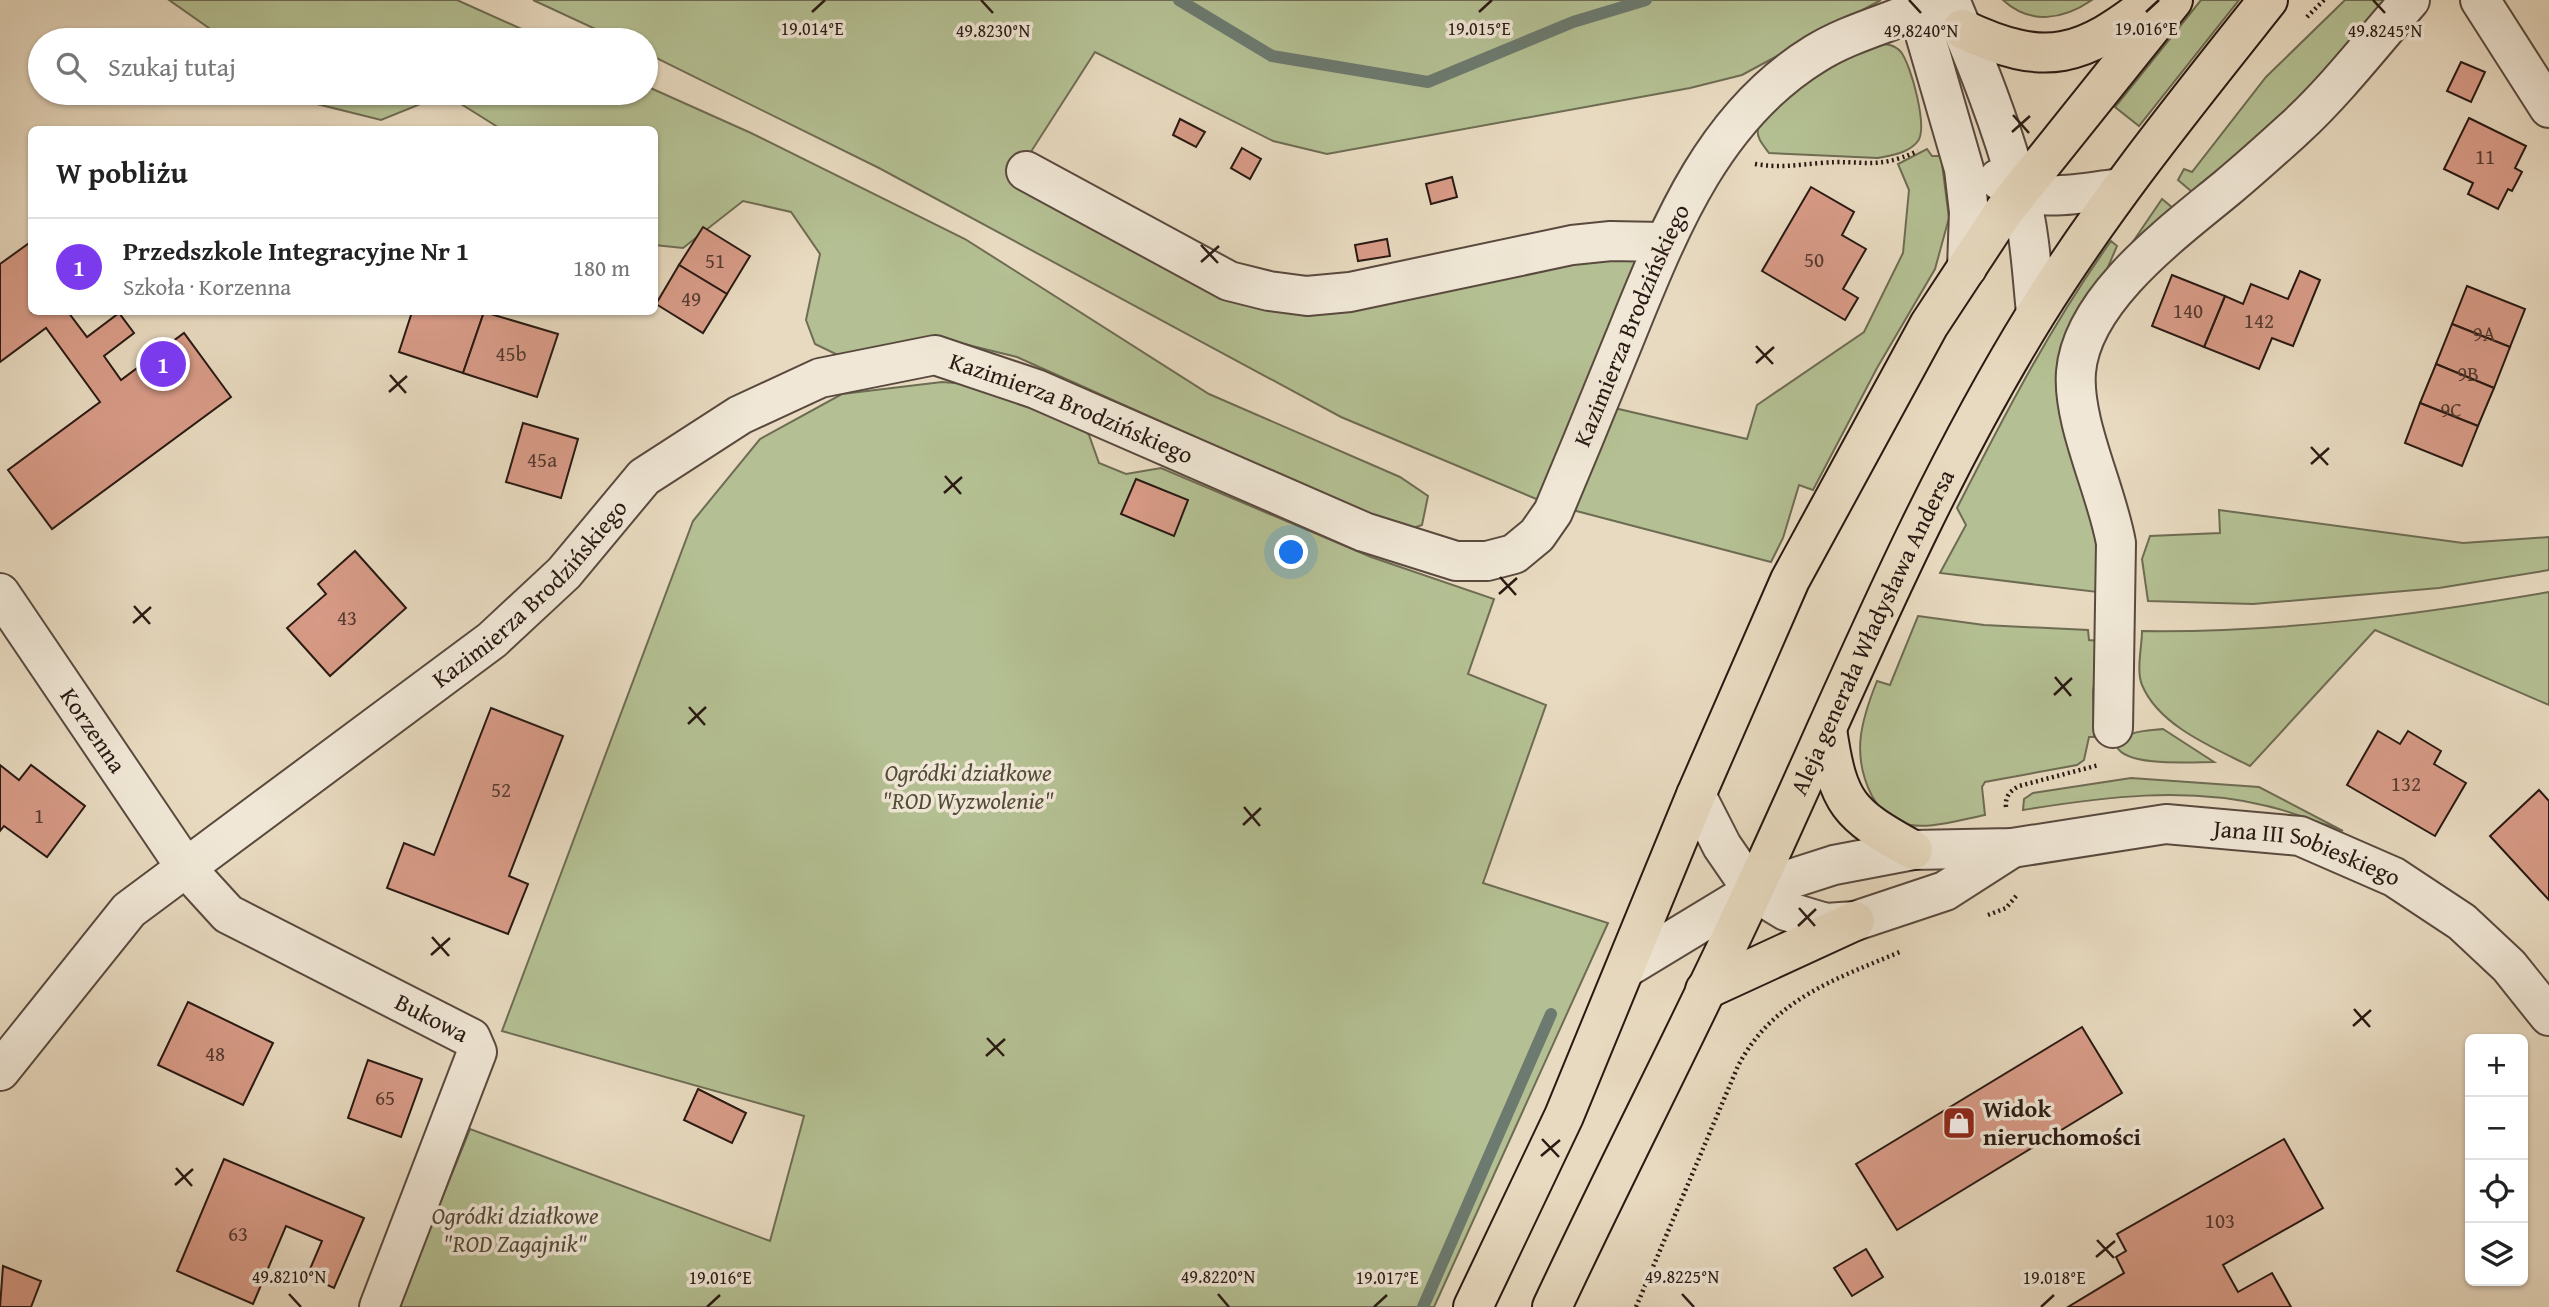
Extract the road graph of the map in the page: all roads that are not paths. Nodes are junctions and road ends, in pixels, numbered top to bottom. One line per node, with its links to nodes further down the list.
1 (2155, 0): 6 (main road)
2 (2173, 0): 11 (main road)
3 (2268, 0): 10 (main road, Aleja generała Władysława Andersa)
4 (2410, 0): 16 (street)
5 (2480, 0): 7 (street)
6 (1936, 10): 8 (street); 11 (street); 12 (street, Kazimierza Brodzińskiego)
7 (2549, 108)
8 (1953, 123): 11 (street); 13 (street)
9 (1026, 172): 12 (street)
10 (2120, 188): 11 (street); 14 (main road, Aleja generała Władysława Andersa)
11 (2020, 191): 13 (main road); 14 (street)
12 (1662, 242): 21 (street, Kazimierza Brodzińskiego)
13 (1968, 268): 18 (main road)
14 (2036, 313): 17 (main road, Aleja generała Władysława Andersa)
15 (0, 593): 21 (street, Korzenna)
16 (2113, 728)
17 (1827, 729): 20 (main road); 22 (main road, Aleja generała Władysława Andersa)
18 (1696, 795): 22 (street, Jana III Sobieskiego); 24 (main road)
19 (2010, 830): 20 (street, Jana III Sobieskiego); 23 (street, Jana III Sobieskiego); 26 (street, Jana III Sobieskiego)
20 (1913, 850): 22 (street, Jana III Sobieskiego)
21 (186, 869): 27 (street, Kazimierza Brodzińskiego); 28 (street, Bukowa)
22 (1754, 891): 23 (street, Jana III Sobieskiego); 24 (street, Jana III Sobieskiego); 25 (main road, Aleja generała Władysława Andersa)
23 (1855, 921): 25 (main road)
24 (1626, 968): 29 (main road)
25 (1705, 989): 30 (main road, Aleja generała Władysława Andersa)
26 (2549, 1016)
27 (0, 1071)
28 (379, 1307)
29 (1473, 1307)
30 (1552, 1307)

